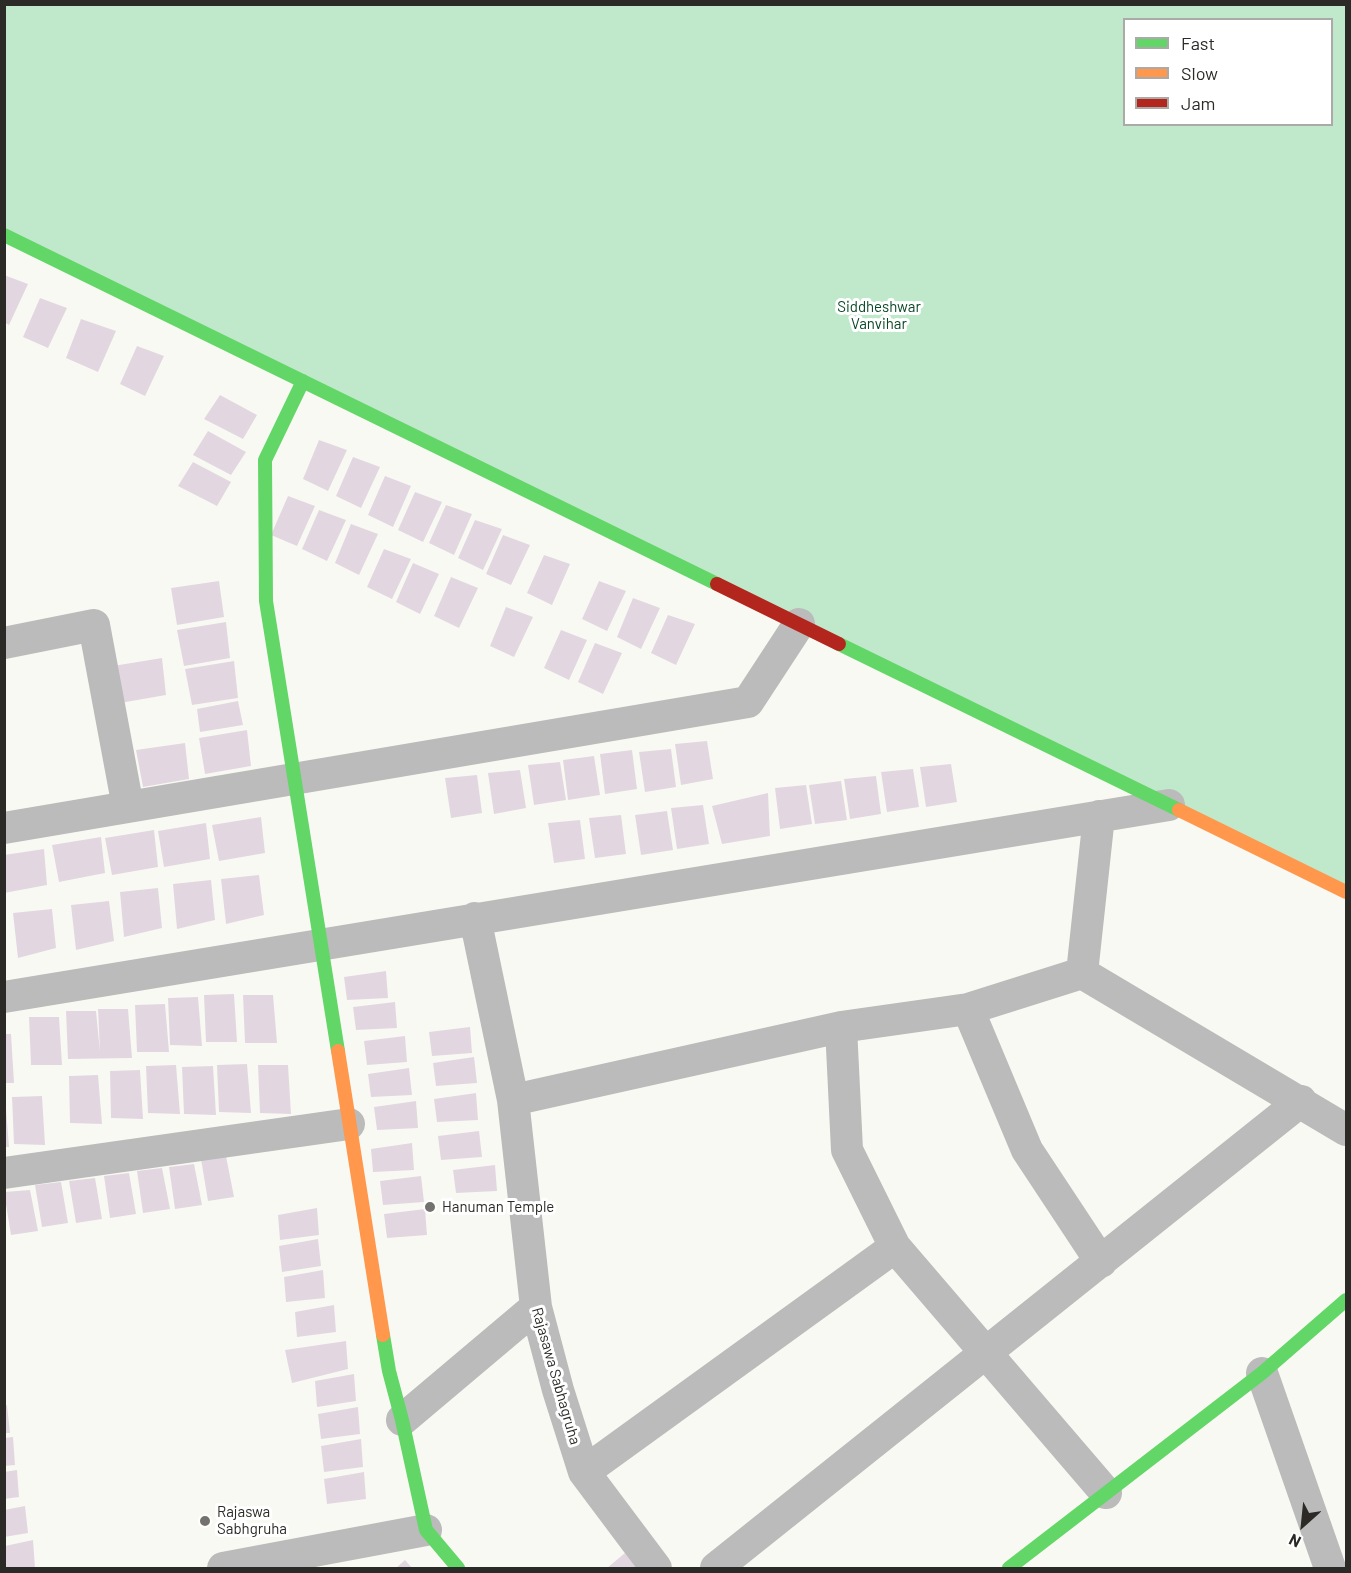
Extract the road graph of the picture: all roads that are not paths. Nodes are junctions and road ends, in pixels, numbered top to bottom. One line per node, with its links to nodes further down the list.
1 (4, 235): 2 (street)
2 (303, 381): 3 (street); 5 (street)
3 (799, 624): 5 (street); 6 (street)
4 (4, 643): 7 (street)
5 (294, 779): 7 (street); 12 (street)
6 (1169, 805): 8 (street); 10 (street)
7 (128, 807): 9 (street)
8 (1099, 816): 11 (street); 13 (street)
9 (4, 828)
10 (1347, 892)
11 (475, 918): 12 (street); 17 (street, Rajasawa Sabhagruha)
12 (320, 943): 14 (street); 19 (street)
13 (1082, 973): 15 (street); 18 (street)
14 (4, 997)
15 (968, 1009): 16 (street); 23 (street)
16 (841, 1027): 17 (street); 22 (street)
17 (513, 1100): 25 (street, Rajasawa Sabhagruha)
18 (1301, 1101): 20 (street); 23 (street)
19 (349, 1124): 21 (street); 28 (street)
20 (1347, 1130)
21 (4, 1173)
22 (895, 1247): 26 (street); 29 (street)
23 (1101, 1262): 26 (street)
24 (1347, 1300): 27 (street)
25 (536, 1307): 28 (street); 29 (street, Rajasawa Sabhagruha)
26 (986, 1353): 30 (street); 36 (street)
27 (1262, 1373): 30 (street); 38 (street)
28 (402, 1420): 31 (street)
29 (584, 1472): 35 (street, Rajasawa Sabhagruha)
30 (1106, 1493): 37 (street)
31 (426, 1530): 32 (street); 34 (street)
32 (280, 1564): 33 (street)
33 (223, 1569)
34 (458, 1569)
35 (656, 1569)
36 (716, 1569)
37 (1009, 1569)
38 (1330, 1569)

